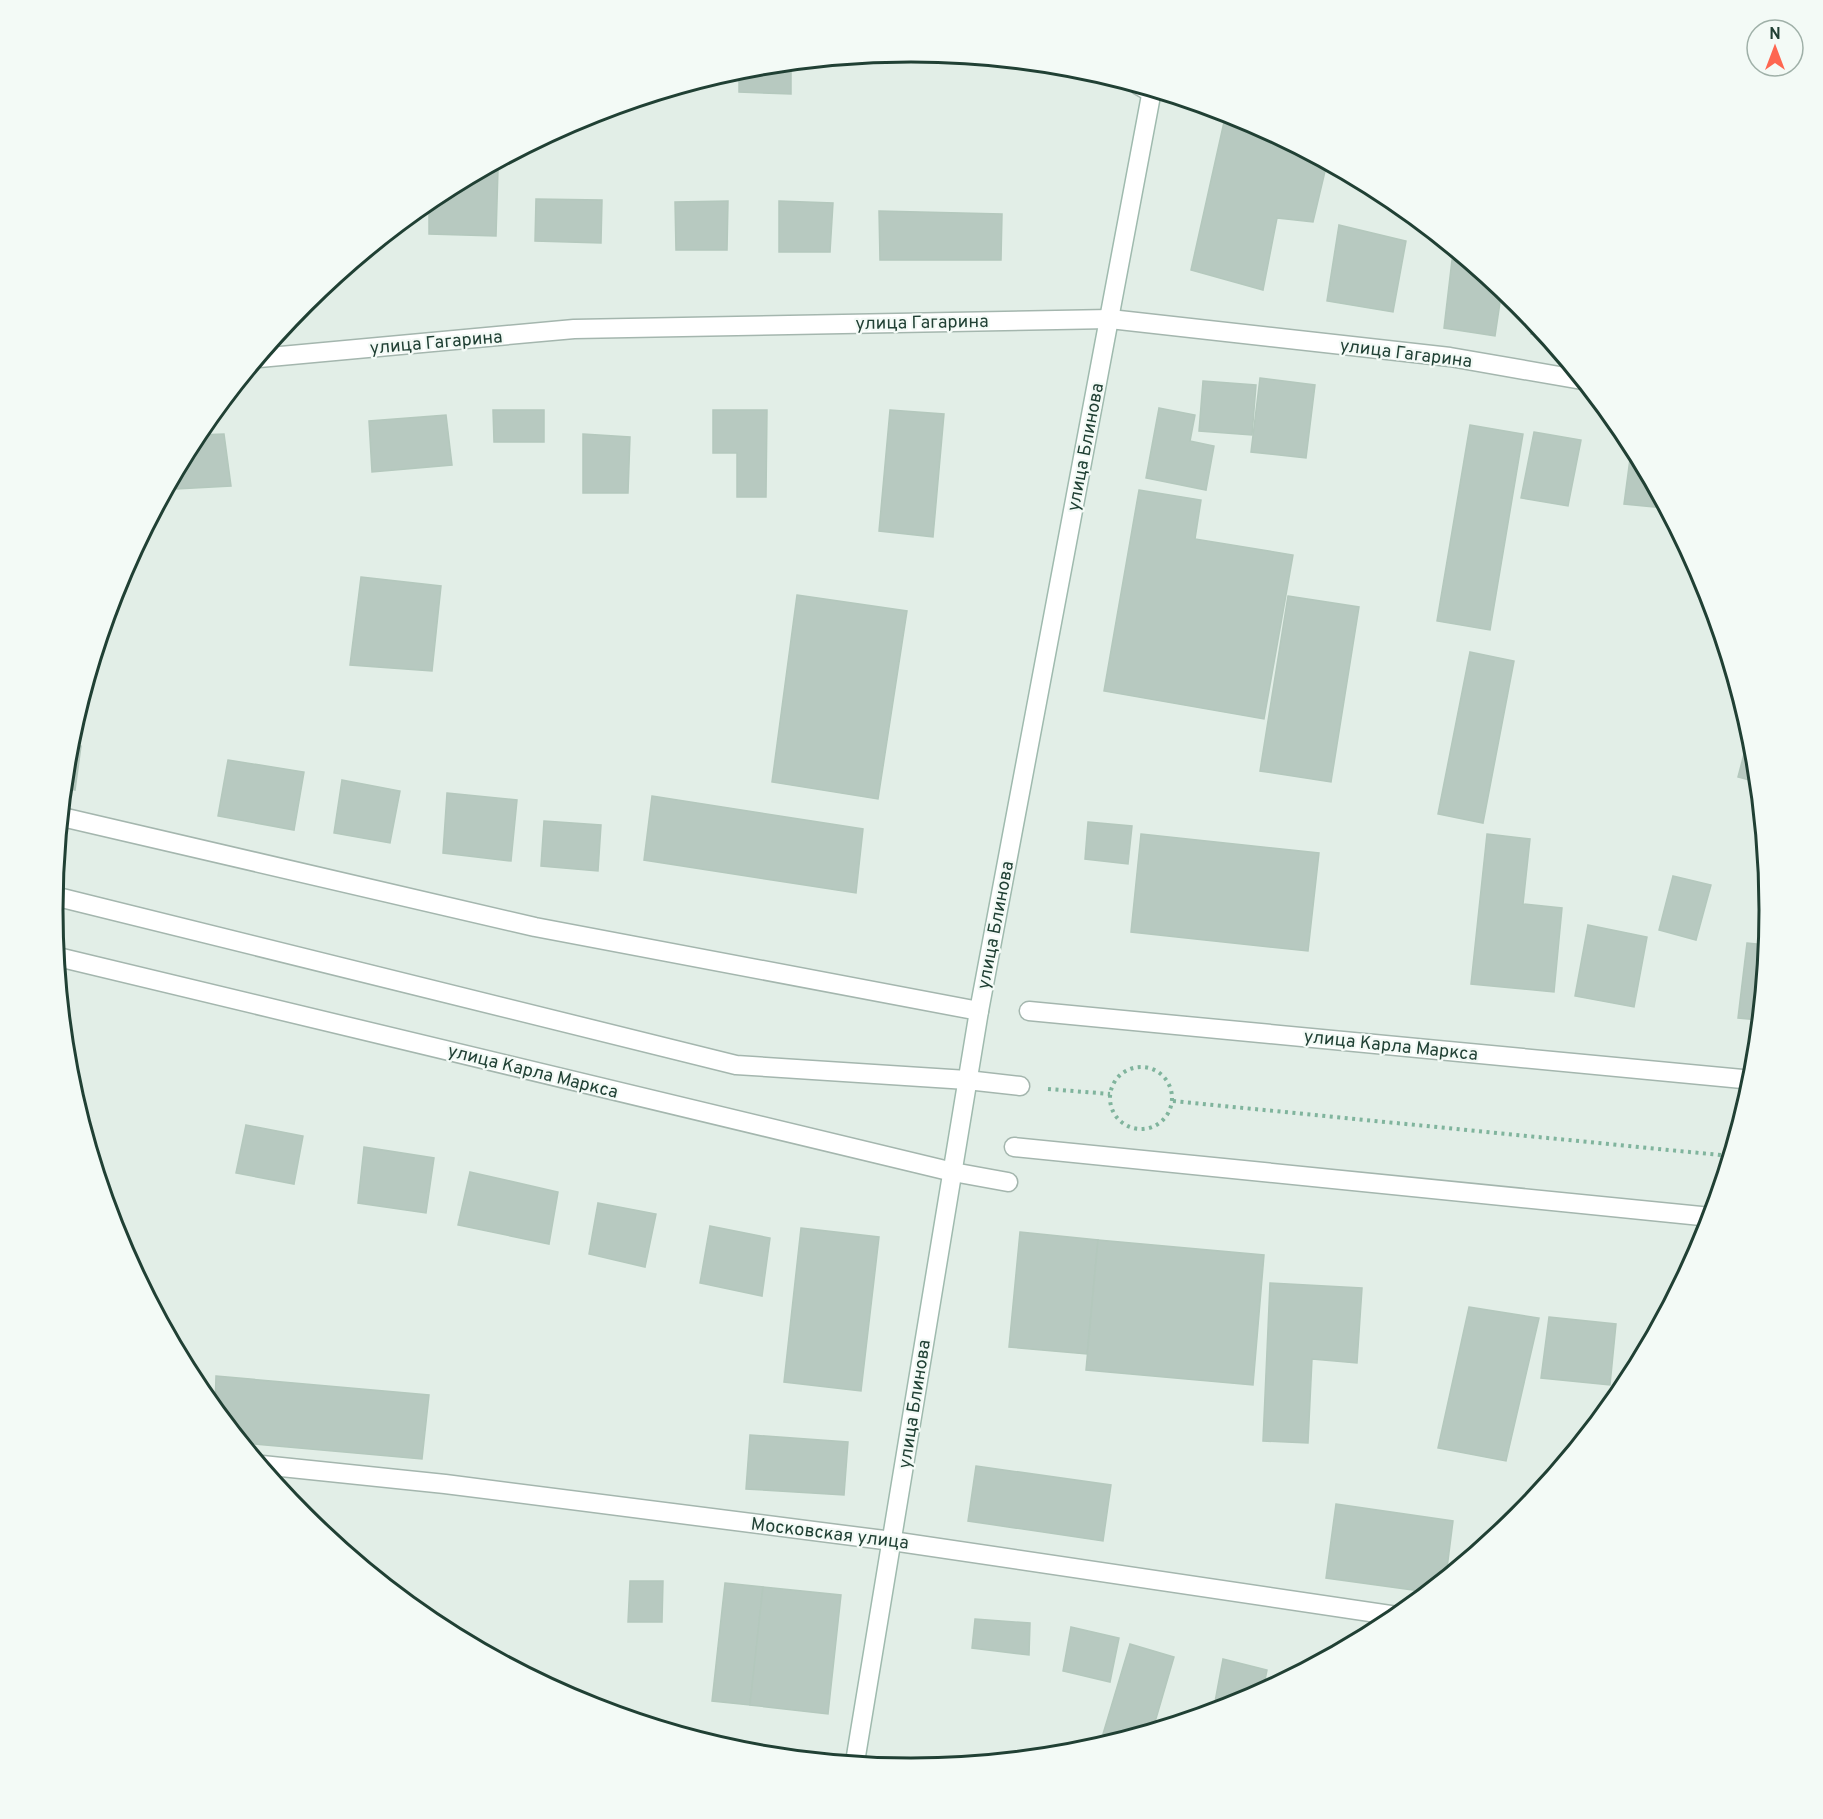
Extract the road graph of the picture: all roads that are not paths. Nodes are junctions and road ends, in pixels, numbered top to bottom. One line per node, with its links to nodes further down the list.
1 (1146, 95): 2 (street, улица Блинова)
2 (1110, 319): 3 (street, улица Гагарина); 4 (street, улица Гагарина); 8 (street, улица Блинова)
3 (268, 357)
4 (1572, 378)
5 (69, 819): 8 (street)
6 (63, 898): 11 (street)
7 (65, 959): 14 (street, улица Карла Маркса)
8 (979, 1011): 11 (street, улица Блинова)
9 (1029, 1011): 10 (street, улица Карла Маркса)
10 (1742, 1079)
11 (967, 1080): 12 (street); 14 (street, улица Блинова)
12 (1020, 1086)
13 (1014, 1147): 16 (street)
14 (953, 1172): 15 (street, улица Карла Маркса); 18 (street, улица Блинова)
15 (1008, 1182)
16 (1702, 1216)
17 (272, 1466): 18 (street, Московская улица)
18 (892, 1541): 19 (street, Московская улица); 20 (street, улица Блинова)
19 (1384, 1614)
20 (856, 1756)

